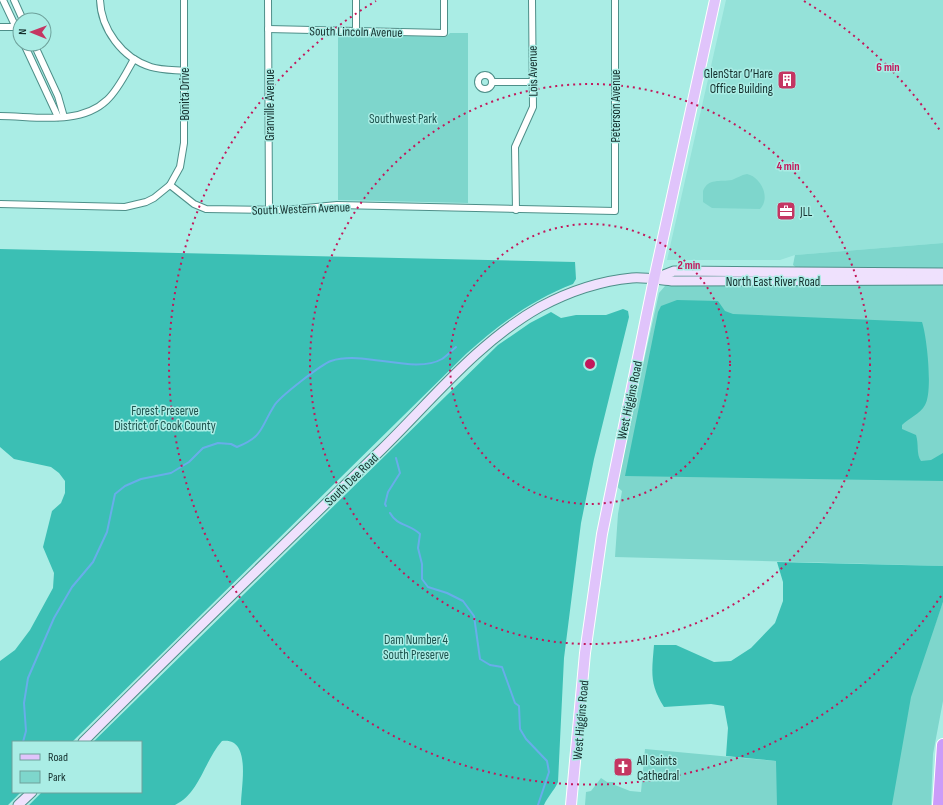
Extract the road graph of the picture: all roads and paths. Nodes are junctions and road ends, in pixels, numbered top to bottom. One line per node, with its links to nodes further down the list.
1 (3, 0): 12 (street)
2 (14, 0): 11 (street)
3 (100, 0): 19 (street)
4 (184, 0): 20 (street, Bonita Drive)
5 (268, 0): 15 (street, Granville Avenue)
6 (356, 0): 16 (street)
7 (444, 0): 16 (street, South Lincoln Avenue)
8 (532, 0): 22 (street, Lois Avenue)
9 (615, 0): 29 (street, Peterson Avenue)
10 (715, 0): 31 (main road, West Higgins Road)
11 (19, 12)
12 (12, 16)
13 (0, 27): 14 (street)
14 (12, 27)
15 (268, 28): 16 (street, South Lincoln Avenue); 27 (street, Granville Avenue)
16 (356, 31)
17 (28, 52): 24 (street)
18 (38, 52): 24 (street)
19 (134, 59): 20 (street); 24 (street)
20 (184, 71): 25 (street, Bonita Drive)
21 (492, 82): 22 (street)
22 (532, 82): 28 (street, Lois Avenue)
23 (0, 116): 24 (street)
24 (61, 117)
25 (170, 185): 26 (street); 27 (street, South Western Avenue)
26 (0, 204)
27 (269, 210): 28 (street, South Western Avenue)
28 (516, 210): 29 (street, South Western Avenue)
29 (615, 211)
30 (943, 273): 31 (main road, North East River Road)
31 (654, 279): 32 (main road, North East River Road); 33 (main road, South Dee Road); 37 (main road, West Higgins Road)
32 (943, 280)
33 (84, 741)
34 (943, 745): 38 (highway)
35 (31, 793): 36 (main road)
36 (18, 805)
37 (571, 805)
38 (939, 805)

